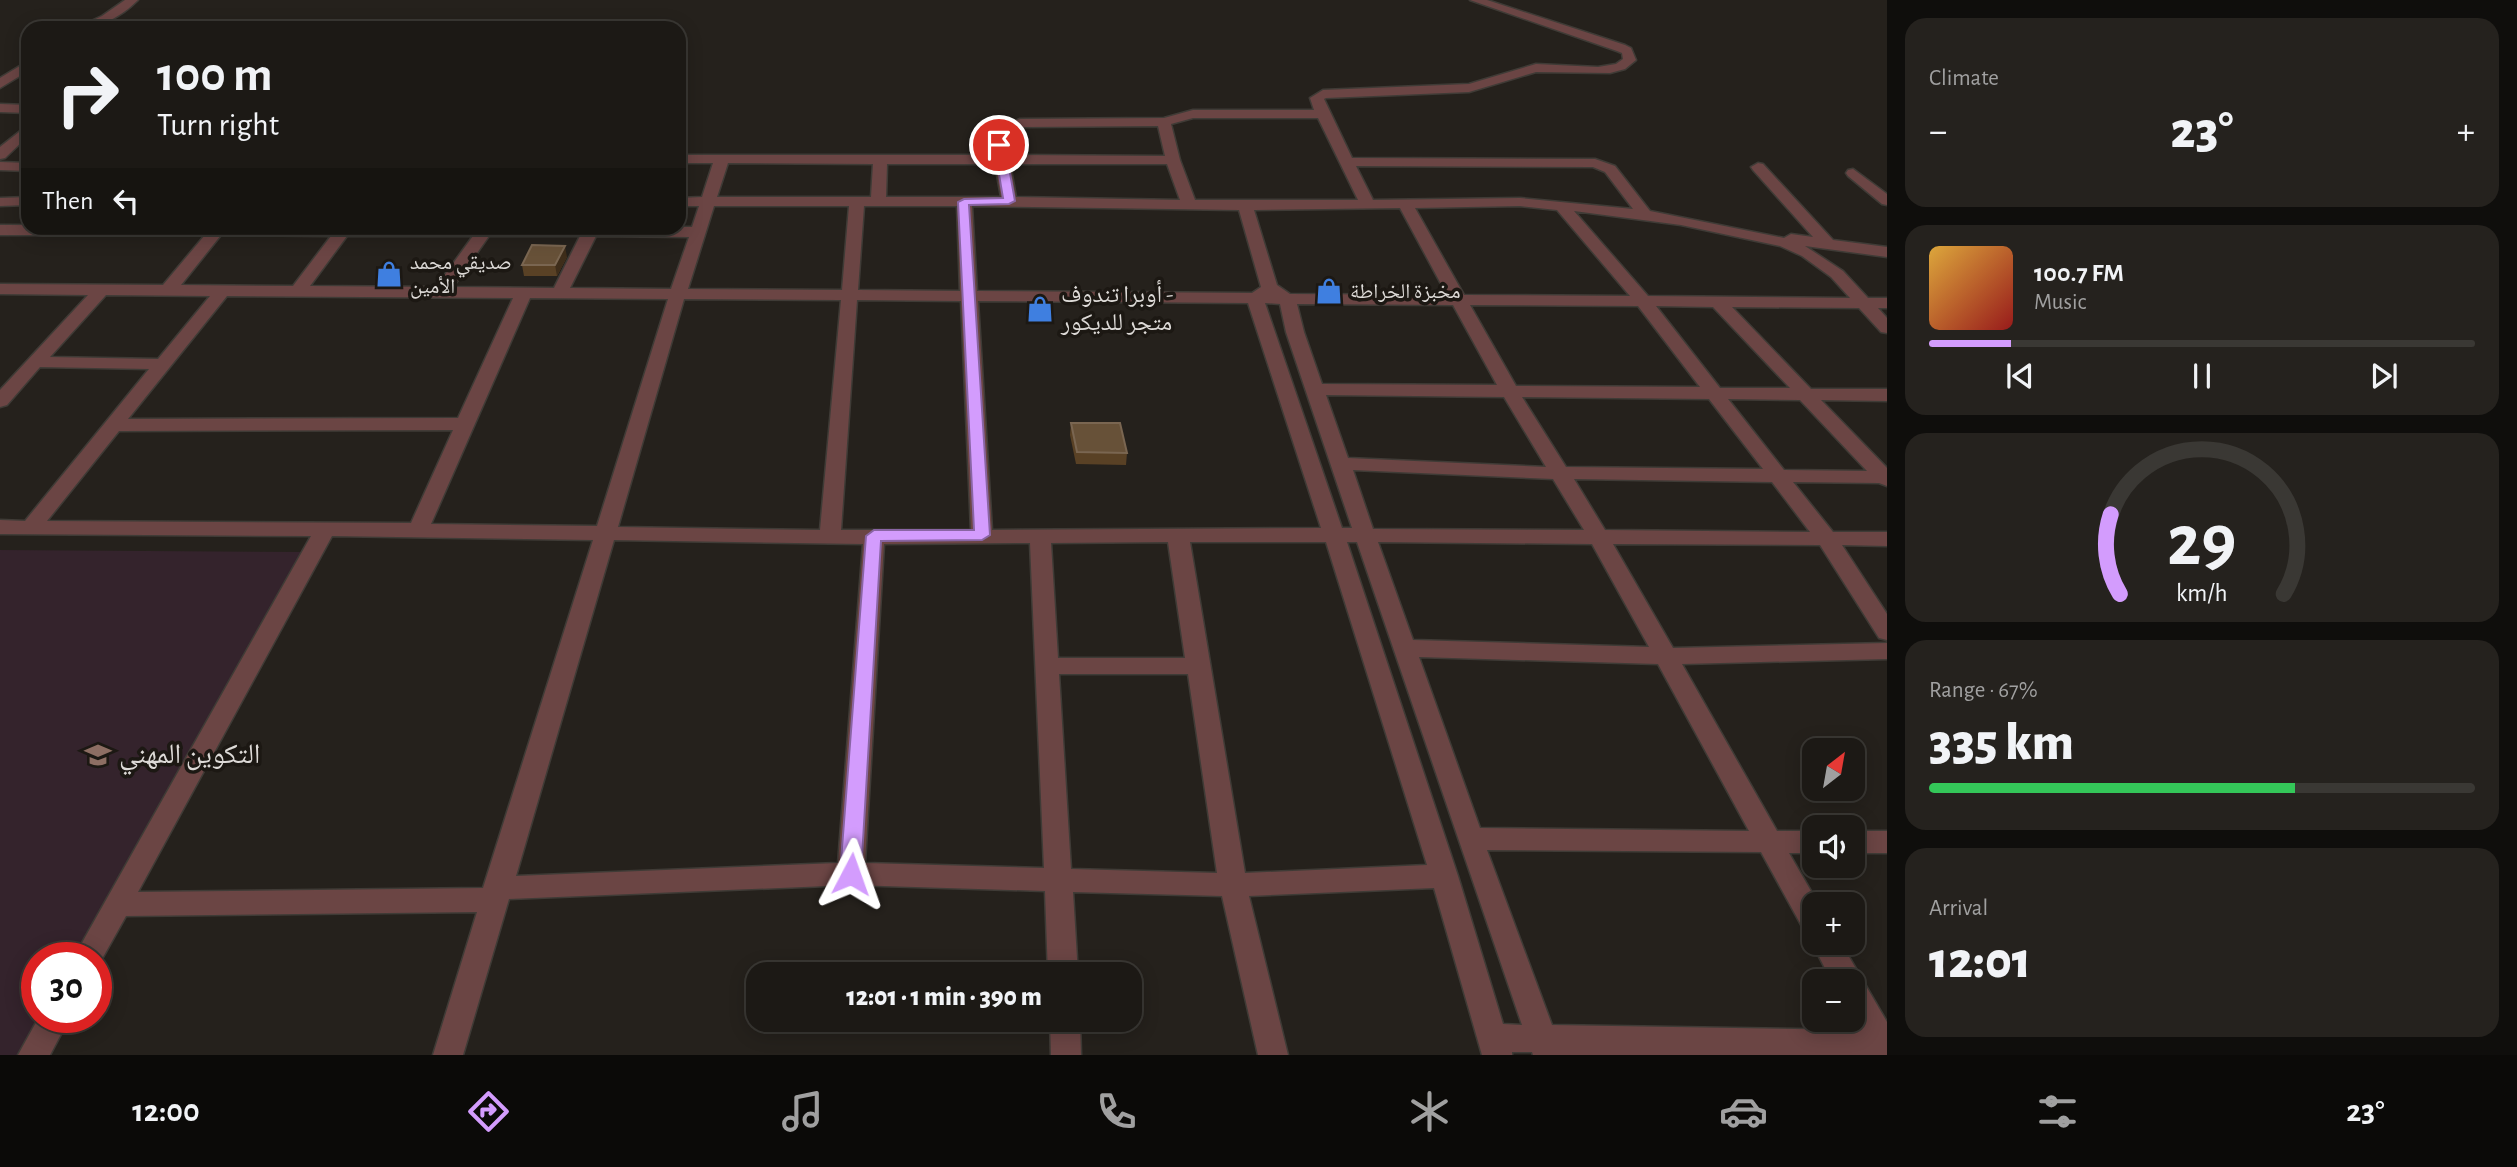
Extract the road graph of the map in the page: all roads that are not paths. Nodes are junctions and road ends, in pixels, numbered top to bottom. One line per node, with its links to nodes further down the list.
1 (132, 0): 3 (street)
2 (1476, 0): 9 (street)
3 (99, 21)
4 (21, 70): 5 (street)
5 (1, 83): 6 (street)
6 (21, 83)
7 (0, 108): 8 (street)
8 (21, 108)
9 (1322, 114): 10 (street); 20 (street)
10 (1164, 122): 18 (street); 19 (street)
11 (21, 133): 12 (street)
12 (0, 135)
13 (21, 137): 14 (street)
14 (0, 155)
15 (686, 159): 16 (street)
16 (722, 159): 17 (street); 27 (street)
17 (880, 159): 18 (street); 25 (street)
18 (1001, 160): 19 (street); 29 (street)
19 (1173, 160): 36 (street)
20 (1348, 162): 34 (street); 39 (street)
21 (0, 166): 22 (street)
22 (21, 167)
23 (1758, 167): 49 (street)
24 (1853, 173): 30 (street)
25 (878, 200): 28 (street); 33 (street)
26 (21, 201): 31 (street)
27 (709, 201): 28 (street); 32 (street); 42 (street)
28 (857, 201): 61 (street)
29 (1009, 201): 33 (street); 36 (street)
30 (1887, 201)
31 (0, 202)
32 (686, 202)
33 (964, 202): 62 (street)
34 (1368, 204): 35 (street); 37 (street)
35 (1405, 204): 38 (street); 64 (street)
36 (1189, 205): 37 (street)
37 (1245, 206): 59 (street)
38 (1562, 206): 39 (street); 63 (street)
39 (1645, 215): 48 (street)
40 (21, 221): 43 (street)
41 (686, 232): 42 (street)
42 (698, 232): 60 (street)
43 (4, 234)
44 (213, 235): 53 (street)
45 (340, 235): 55 (street)
46 (481, 235): 56 (street)
47 (588, 235): 58 (street)
48 (1761, 236): 49 (street); 66 (street)
49 (1828, 244): 50 (street)
50 (1887, 252)
51 (0, 289): 52 (street)
52 (102, 289): 53 (street); 69 (street)
53 (168, 290): 54 (street)
54 (223, 290): 55 (street); 70 (street)
55 (298, 291): 56 (street)
56 (441, 292): 57 (street)
57 (524, 293): 58 (street); 77 (street)
58 (559, 294): 60 (street)
59 (1271, 295): 62 (street); 64 (street); 71 (street); 90 (street)
60 (677, 296): 61 (street); 87 (street)
61 (848, 296): 62 (street); 94 (street)
62 (970, 297): 88 (street)
63 (1642, 300): 64 (street); 65 (street); 74 (street)
64 (1459, 302): 72 (street)
65 (1719, 303): 66 (street); 73 (street)
66 (1861, 303): 67 (street); 68 (street)
67 (1887, 303)
68 (1887, 328)
69 (36, 362): 70 (street); 76 (street)
70 (163, 364): 78 (street)
71 (1314, 389): 72 (street); 79 (street)
72 (1509, 390): 74 (street); 80 (street)
73 (1805, 394): 74 (street); 75 (street); 82 (street)
74 (1714, 395): 81 (street)
75 (1887, 395)
76 (0, 401)
77 (465, 424): 78 (street); 86 (street)
78 (113, 425): 84 (street)
79 (1340, 464): 80 (street); 93 (street)
80 (1558, 473): 81 (street); 95 (street)
81 (1777, 474): 82 (street); 96 (street)
82 (1886, 478)
83 (0, 527): 84 (street)
84 (30, 528): 85 (street)
85 (325, 530): 86 (street); 117 (street)
86 (418, 530): 87 (street)
87 (607, 532): 94 (street); 115 (street)
88 (982, 535): 89 (street); 91 (street)
89 (1040, 535): 92 (street); 102 (street)
90 (1334, 535): 92 (street); 93 (street); 104 (street)
91 (874, 536): 94 (street); 111 (street)
92 (1178, 536): 103 (street)
93 (1366, 536): 95 (street); 99 (street)
94 (830, 537)
95 (1598, 537): 96 (street); 101 (street)
96 (1827, 539): 97 (street); 98 (street)
97 (1887, 539)
98 (1887, 632)
99 (1404, 648): 101 (street); 105 (street)
100 (1887, 651): 101 (street)
101 (1664, 656): 107 (street)
102 (1047, 666): 103 (street); 113 (street)
103 (1198, 666): 114 (street)
104 (1401, 748): 105 (street); 112 (street)
105 (1439, 750): 106 (street)
106 (1470, 839): 107 (street); 125 (street)
107 (1767, 842): 108 (street); 116 (street)
108 (1802, 842)
109 (1865, 842): 110 (street)
110 (1887, 842)
111 (851, 874): 113 (street); 115 (street)
112 (1444, 876): 114 (street); 123 (street)
113 (1060, 878): 114 (street); 119 (street)
114 (1233, 885): 129 (street)
115 (496, 894): 117 (street); 127 (street)
116 (1802, 903)
117 (117, 904): 118 (street)
118 (96, 942)
119 (1063, 962)
120 (1865, 1011): 124 (street)
121 (1065, 1032): 128 (street)
122 (46, 1033): 126 (street)
123 (1495, 1046): 125 (street)
124 (1886, 1046): 125 (street)
125 (1544, 1048)
126 (33, 1055)
127 (448, 1055)
128 (1066, 1055)
129 (1273, 1055)

